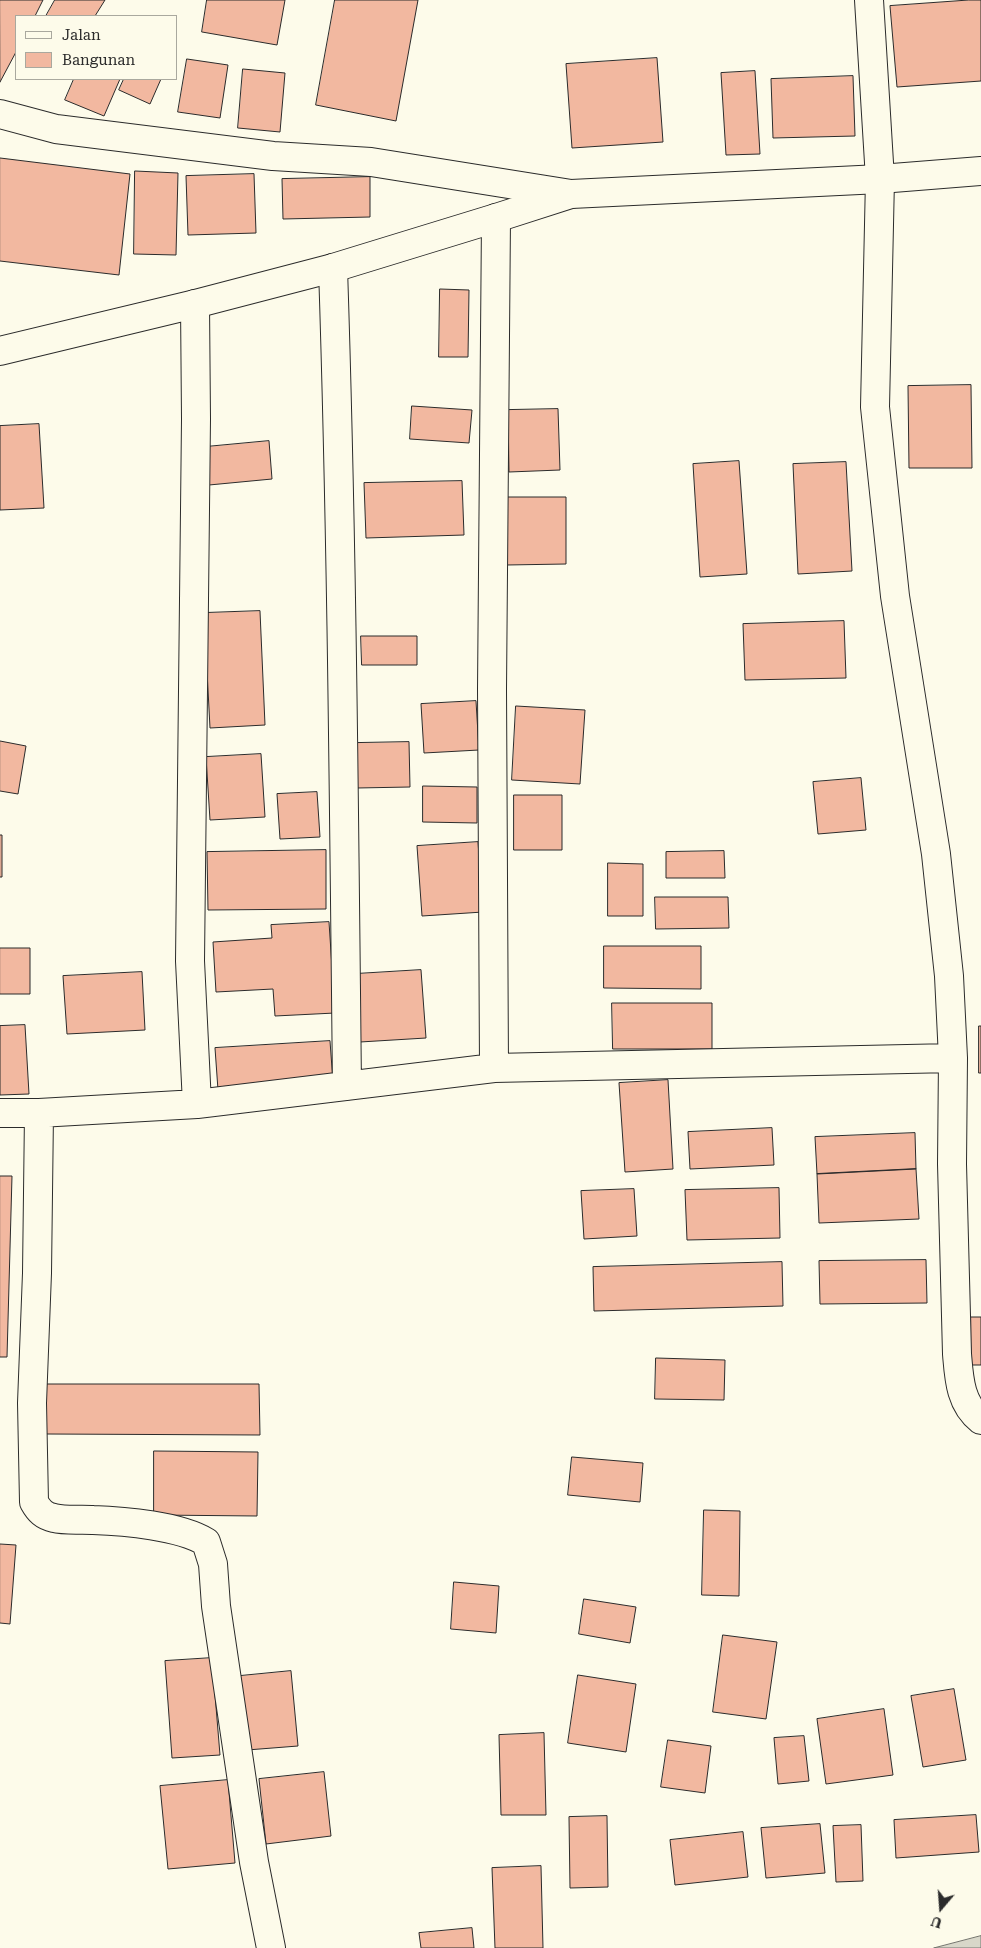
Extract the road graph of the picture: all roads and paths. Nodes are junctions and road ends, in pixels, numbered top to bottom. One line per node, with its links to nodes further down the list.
1 (869, 0): 4 (street)
2 (0, 114): 5 (street)
3 (981, 171): 4 (street)
4 (880, 179): 5 (street); 10 (street)
5 (571, 194): 6 (street)
6 (496, 218): 7 (street); 11 (street)
7 (333, 268): 8 (street); 12 (street)
8 (195, 304): 9 (street); 13 (street)
9 (0, 351)
10 (953, 1058): 11 (street); 16 (street)
11 (494, 1068): 12 (street)
12 (347, 1086): 13 (street)
13 (197, 1104): 15 (street)
14 (0, 1113): 15 (street)
15 (39, 1113): 17 (street)
16 (981, 1420)
17 (272, 1948)

